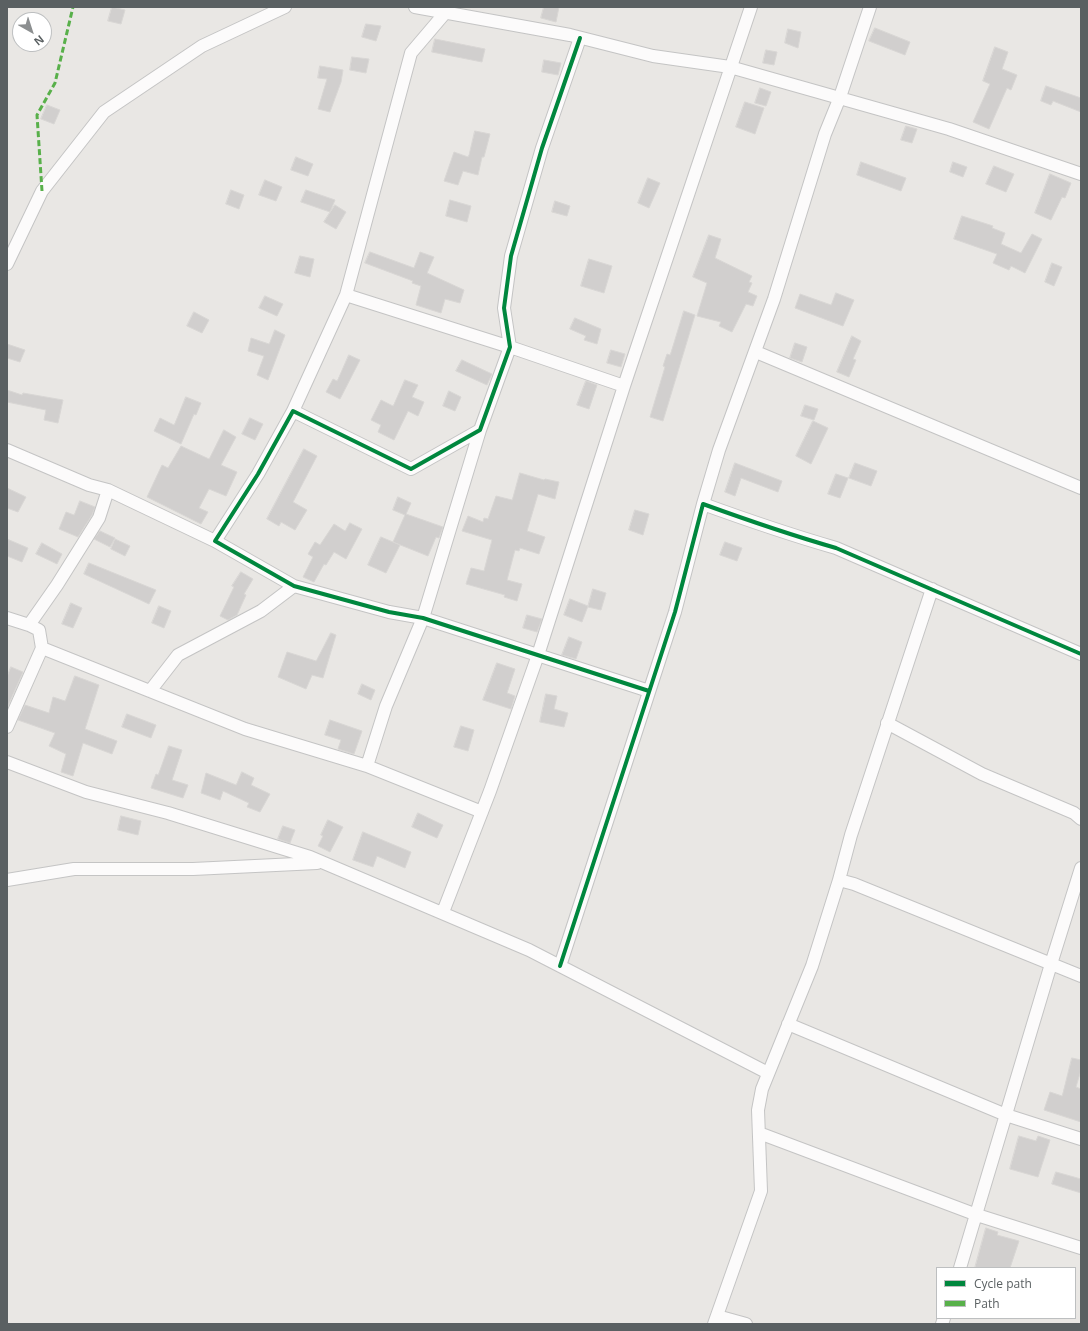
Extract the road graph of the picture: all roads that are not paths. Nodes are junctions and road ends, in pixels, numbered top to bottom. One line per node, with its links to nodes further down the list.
1 (285, 7): 10 (street)
2 (415, 7): 5 (street)
3 (751, 7): 7 (street)
4 (870, 7): 8 (street)
5 (445, 12): 6 (street); 11 (street)
6 (580, 38): 7 (street); 12 (street)
7 (730, 67): 8 (street); 14 (street)
8 (840, 97): 9 (street); 13 (street)
9 (1081, 174)
10 (7, 264)
11 (346, 295): 12 (street); 15 (street)
12 (510, 347): 14 (street); 16 (street)
13 (756, 352): 18 (street); 20 (street)
14 (624, 386): 29 (street)
15 (292, 410): 16 (street); 21 (street)
16 (480, 430): 25 (street)
17 (7, 450): 19 (street)
18 (1081, 488)
19 (108, 490): 21 (street); 26 (street)
20 (703, 504): 23 (street); 31 (street)
21 (215, 541): 22 (street)
22 (294, 586): 25 (street); 30 (street)
23 (932, 589): 28 (street); 32 (street)
24 (7, 618): 26 (street)
25 (424, 618): 29 (street); 35 (street)
26 (28, 625): 27 (street)
27 (42, 648): 30 (street); 33 (street)
28 (1081, 654)
29 (538, 655): 31 (street); 36 (street)
30 (150, 691): 35 (street)
31 (649, 691): 44 (street)
32 (887, 723): 37 (street); 41 (street)
33 (7, 726)
34 (7, 762): 38 (street)
35 (367, 766): 36 (street)
36 (482, 812): 42 (street)
37 (1081, 819)
38 (325, 863): 40 (street); 42 (street)
39 (1081, 868): 43 (street)
40 (7, 880)
41 (839, 880): 43 (street); 46 (street)
42 (443, 912): 44 (street)
43 (1050, 964): 45 (street); 48 (street)
44 (560, 966): 47 (street)
45 (1081, 976)
46 (788, 1024): 47 (street); 48 (street)
47 (768, 1073): 49 (street)
48 (1006, 1115): 50 (street); 51 (street)
49 (759, 1134): 51 (street); 54 (street)
50 (1081, 1139)
51 (977, 1215): 52 (street); 53 (street)
52 (1081, 1248)
53 (960, 1267)
54 (716, 1320): 55 (street)
55 (746, 1324)

